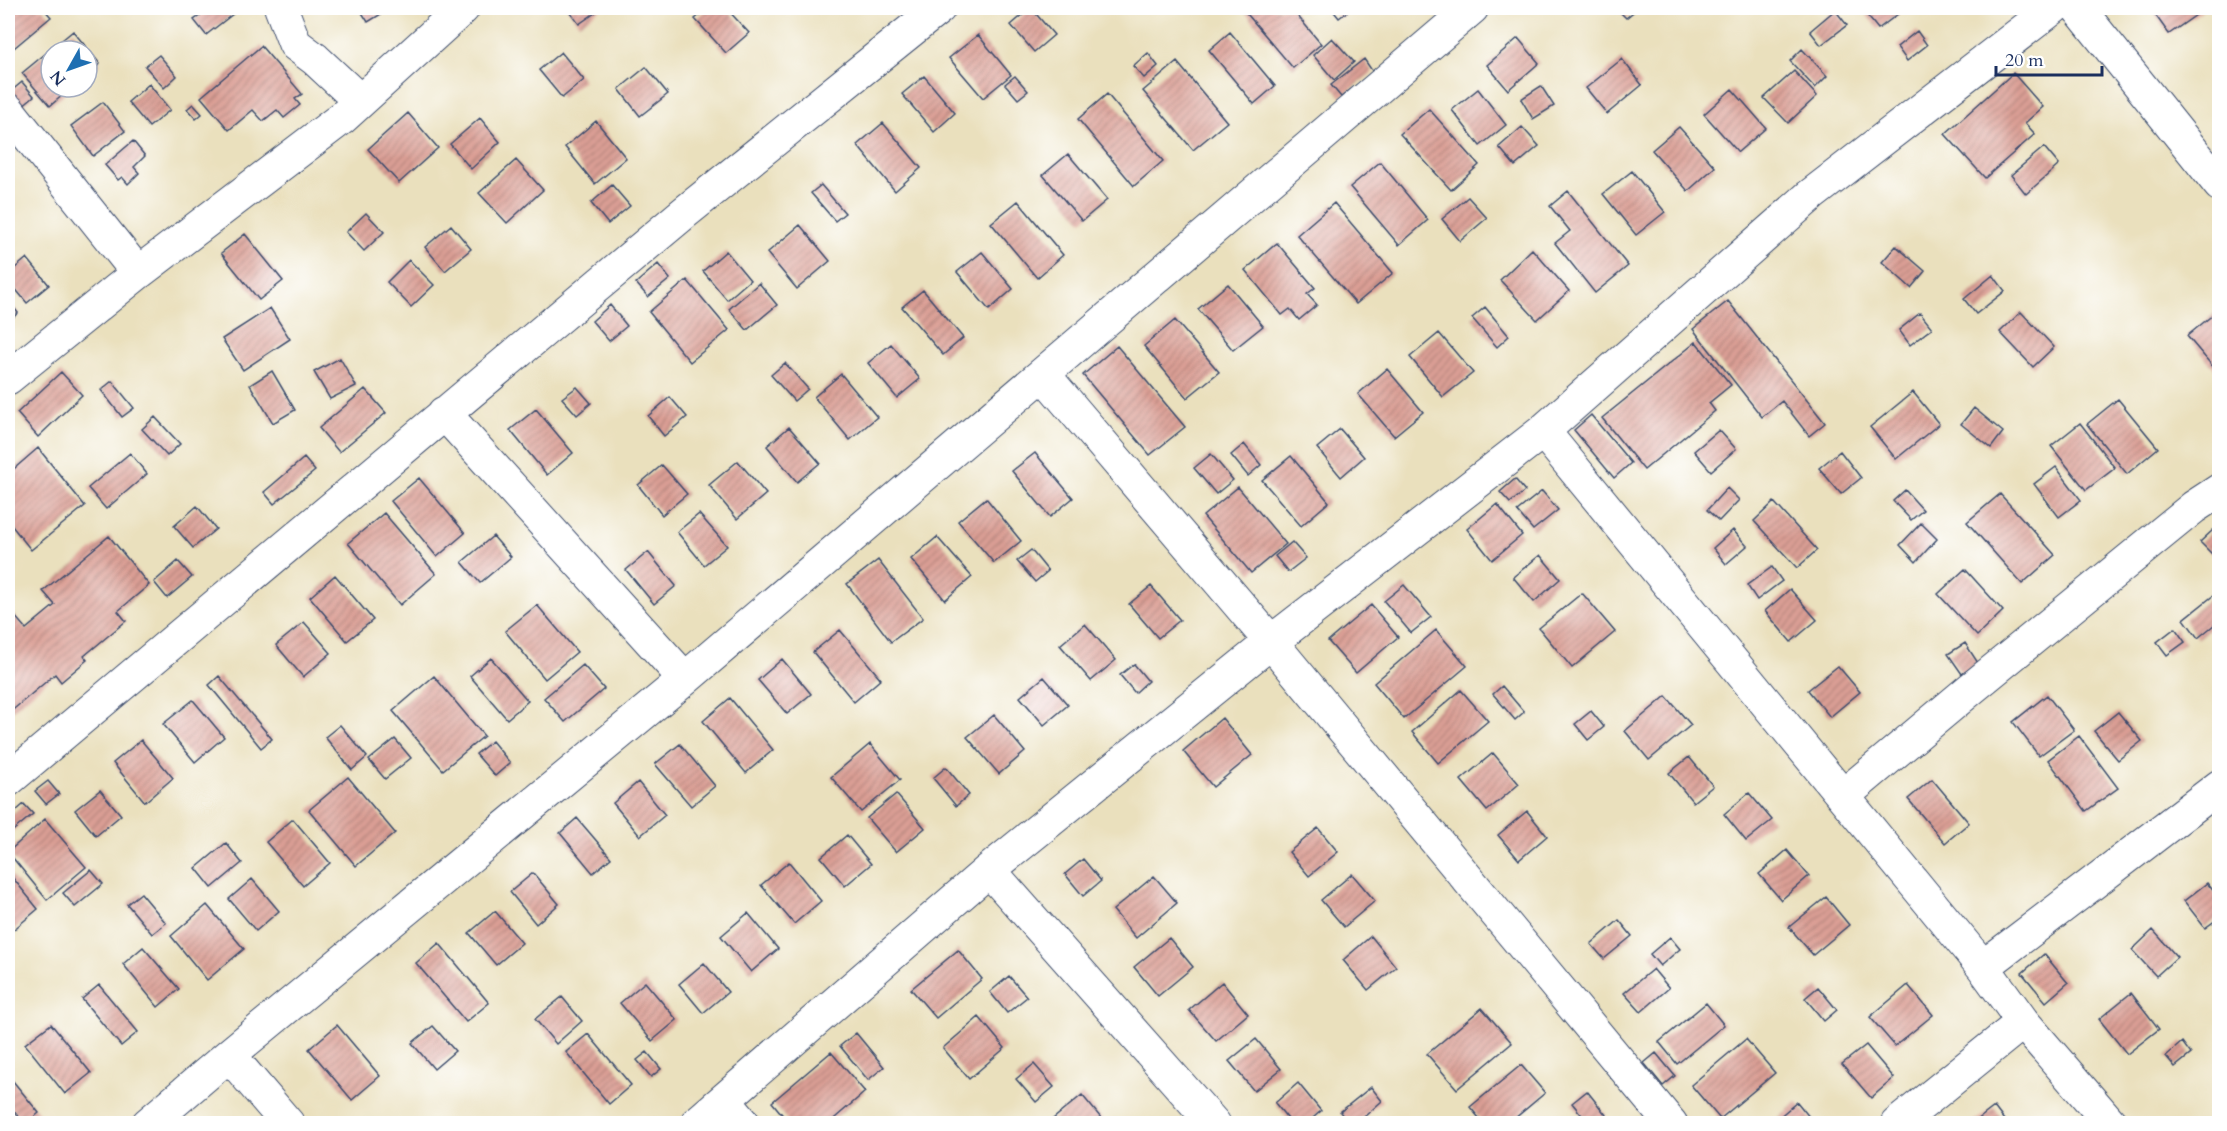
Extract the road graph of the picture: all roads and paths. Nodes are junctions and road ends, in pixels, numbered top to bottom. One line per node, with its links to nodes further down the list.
1 (281, 8): 7 (street)
2 (463, 8): 7 (street)
3 (939, 8): 13 (street)
4 (1472, 8): 11 (street)
5 (2053, 8): 14 (street)
6 (2078, 8): 9 (street)
7 (360, 101): 10 (street)
8 (8, 110): 10 (street)
9 (2220, 185)
10 (138, 273): 12 (street)
11 (1043, 374): 16 (street); 17 (street)
12 (8, 378)
13 (444, 413): 17 (street); 18 (street)
14 (1543, 431): 16 (street); 20 (street)
15 (2220, 490): 20 (street)
16 (1271, 642): 21 (street); 30 (street)
17 (685, 679): 24 (street)
18 (8, 780)
19 (2220, 786): 22 (street)
20 (1843, 796): 22 (street)
21 (989, 870): 25 (street); 29 (street)
22 (1983, 967): 23 (street)
23 (2023, 1022): 31 (street); 32 (street)
24 (229, 1055): 26 (street); 27 (street)
25 (734, 1112): 28 (street)
26 (148, 1124)
27 (288, 1124)
28 (696, 1124)
29 (1214, 1124)
30 (1671, 1124)
31 (1897, 1124)
32 (2111, 1124)

